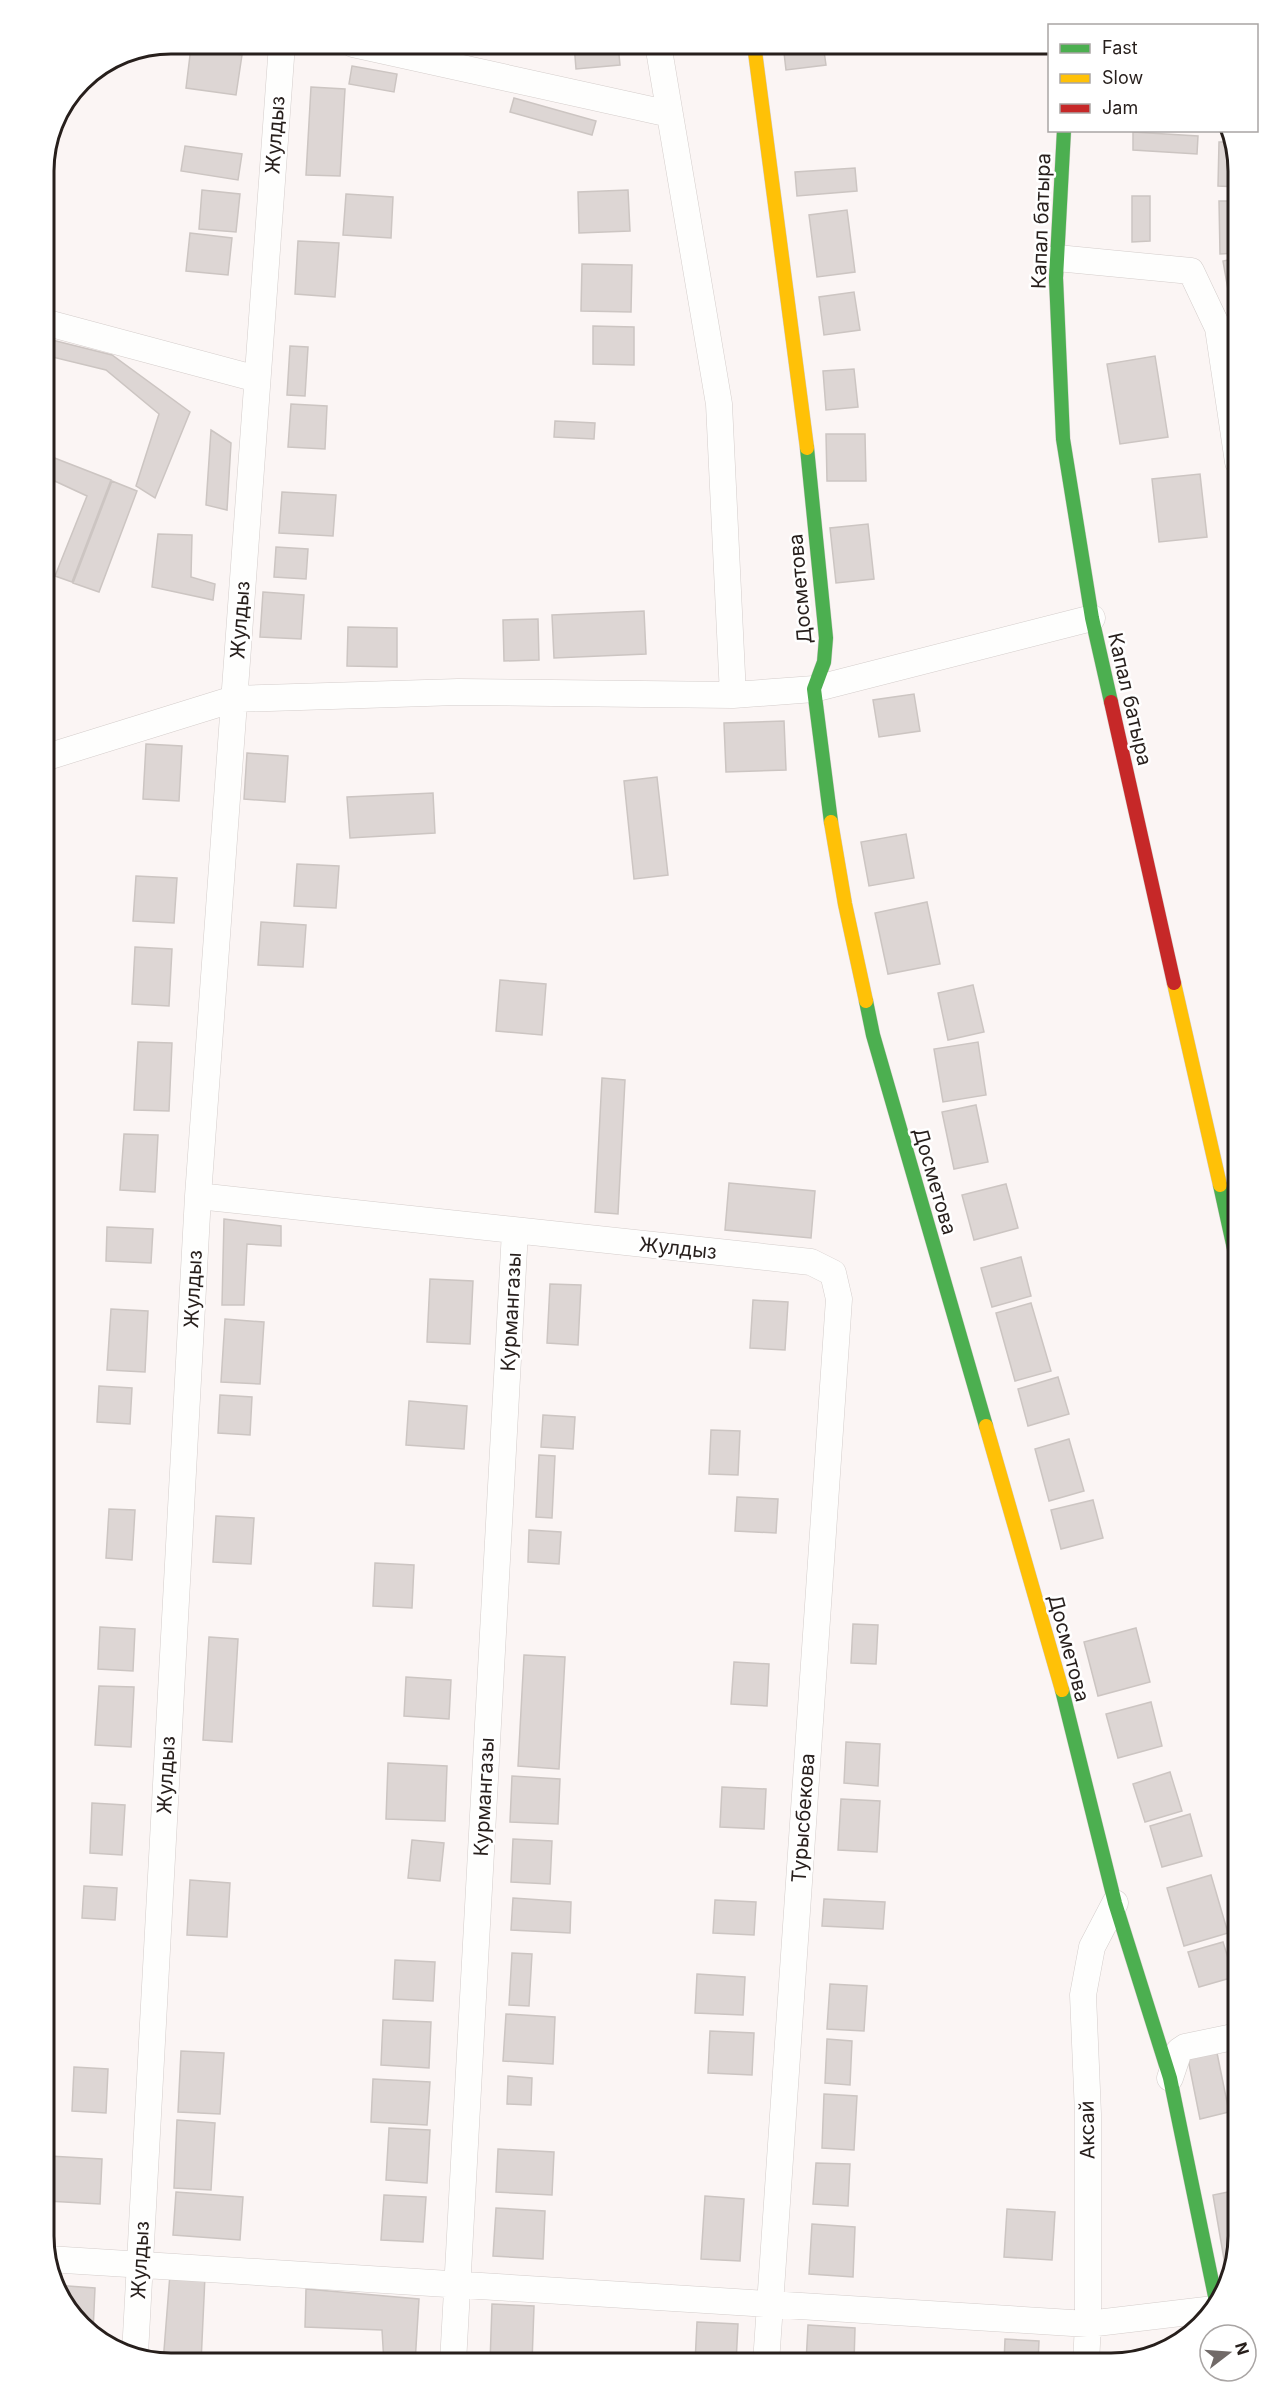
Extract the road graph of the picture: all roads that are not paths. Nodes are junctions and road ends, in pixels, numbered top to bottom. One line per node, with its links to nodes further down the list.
1 (281, 54): 9 (street, Жулдыз)
2 (398, 54): 5 (street)
3 (660, 54): 5 (street)
4 (755, 54): 12 (street, Досметова)
5 (670, 114): 13 (street)
6 (1064, 132): 7 (street, Капал батыра)
7 (1057, 258): 10 (street); 11 (street, Капал батыра)
8 (54, 325): 9 (street)
9 (257, 379): 14 (street, Жулдыз)
10 (1228, 392)
11 (1092, 618): 12 (street); 16 (street, Капал батыра)
12 (814, 689): 13 (street); 20 (street, Досметова)
13 (734, 695): 14 (street)
14 (234, 699): 15 (street); 17 (street, Жулдыз)
15 (54, 755)
16 (1228, 1194)
17 (198, 1196): 18 (street, Жулдыз); 24 (street, Жулдыз)
18 (515, 1230): 19 (street, Жулдыз); 25 (street, Курмангазы)
19 (833, 1274): 27 (street, Турысбекова)
20 (1115, 1903): 22 (street, Досметова); 29 (street, Аксай)
21 (1228, 2038): 22 (street)
22 (1170, 2078): 26 (street, Досметова)
23 (56, 2260): 24 (street)
24 (140, 2265): 25 (street); 30 (street, Жулдыз)
25 (458, 2285): 27 (street); 31 (street, Курмангазы)
26 (1213, 2293)
27 (770, 2304): 29 (street); 32 (street, Турысбекова)
28 (1201, 2310): 29 (street)
29 (1088, 2324): 33 (street, Аксай)
30 (135, 2347)
31 (454, 2353)
32 (767, 2353)
33 (1087, 2353)

